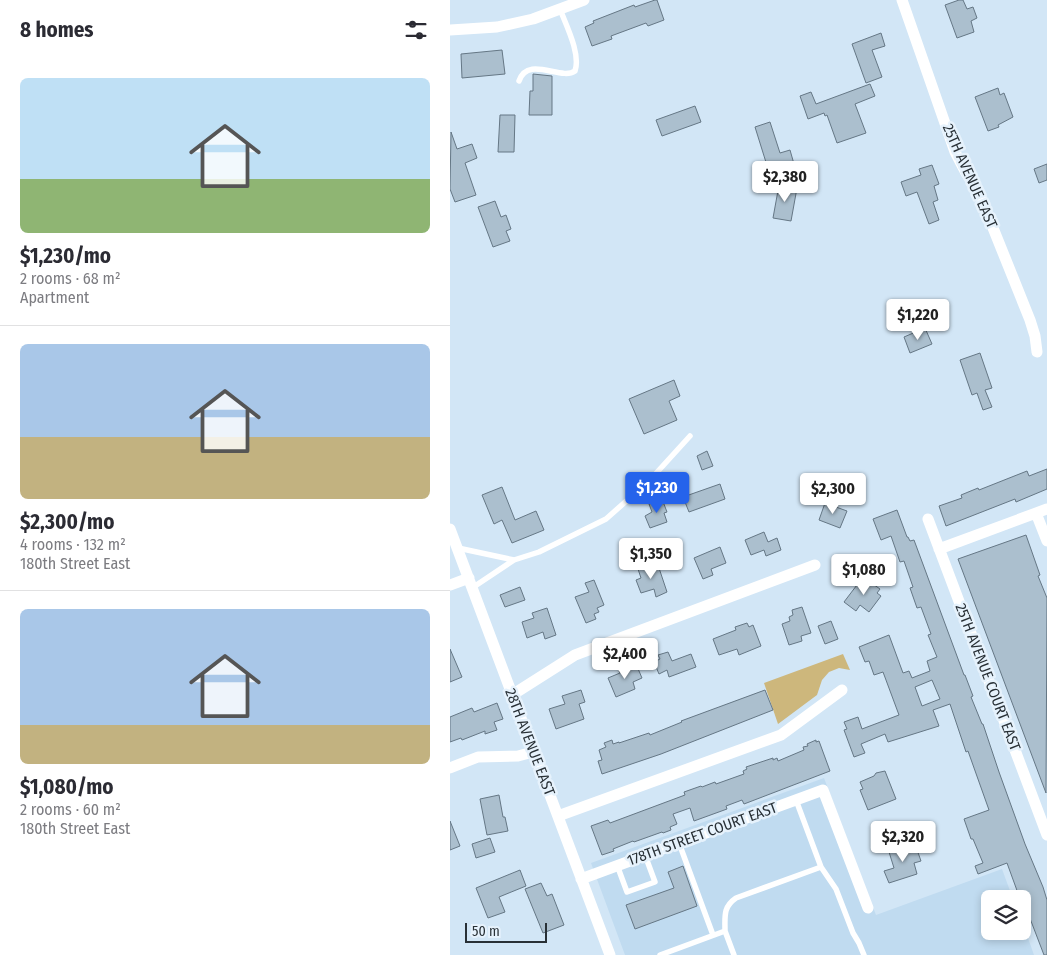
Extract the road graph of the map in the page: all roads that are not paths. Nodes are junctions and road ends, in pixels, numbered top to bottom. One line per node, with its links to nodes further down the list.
1 (584, 0): 3 (street)
2 (902, 0): 6 (street, 25TH AVENUE EAST)
3 (560, 9): 4 (street); 5 (lane)
4 (450, 30)
5 (520, 81)
6 (1036, 352)
7 (690, 436): 14 (lane)
8 (1042, 511): 11 (street); 13 (street)
9 (928, 519): 13 (street, 25TH AVENUE COURT EAST)
10 (450, 529): 12 (street, 28TH AVENUE EAST)
11 (1047, 541)
12 (457, 548): 14 (lane); 16 (street, 28TH AVENUE EAST)
13 (940, 549): 24 (street, 25TH AVENUE COURT EAST)
14 (514, 560): 16 (lane)
15 (815, 565): 19 (street)
16 (471, 583): 17 (street); 19 (street, 28TH AVENUE EAST)
17 (450, 585)
18 (842, 690): 23 (street)
19 (512, 694): 20 (street, 28TH AVENUE EAST)
20 (534, 752): 21 (street); 23 (street, 28TH AVENUE EAST)
21 (450, 768)
22 (796, 800): 25 (street, 178TH STREET COURT EAST); 28 (lane); 30 (street, 178TH STREET COURT EAST)
23 (558, 816): 29 (street, 28TH AVENUE EAST)
24 (1047, 835)
25 (679, 843): 26 (street, 178TH STREET COURT EAST); 32 (lane)
26 (645, 855): 27 (street, 178TH STREET COURT EAST); 27 (lane)
27 (617, 865): 29 (street, 178TH STREET COURT EAST)
28 (821, 867): 31 (lane); 36 (lane)
29 (581, 879): 33 (street, 28TH AVENUE EAST)
30 (868, 908)
31 (725, 931): 32 (lane); 35 (lane)
32 (713, 935): 34 (lane)
33 (610, 955)
34 (660, 955)
35 (734, 955)
36 (864, 955)

